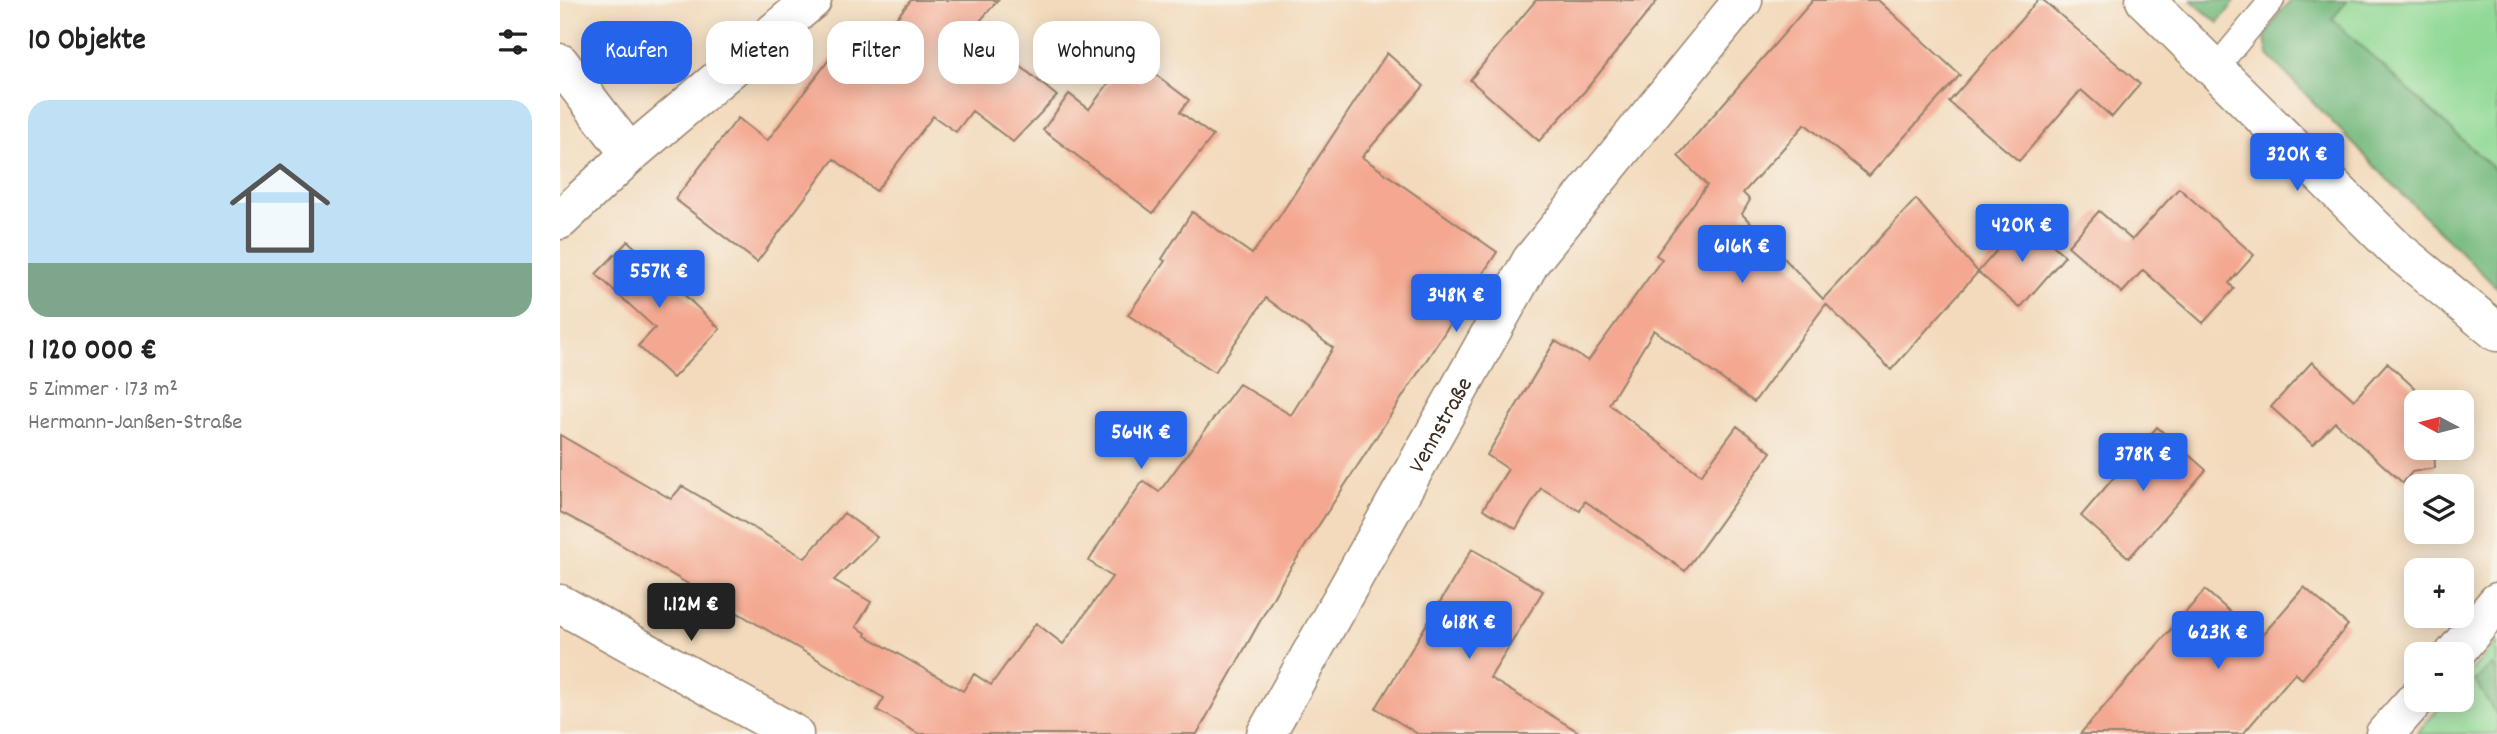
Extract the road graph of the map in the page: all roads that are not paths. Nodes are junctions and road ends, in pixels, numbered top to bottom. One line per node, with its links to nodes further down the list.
1 (812, 0): 7 (street)
2 (1743, 0): 15 (street, Vennstraße)
3 (2145, 0): 6 (street)
4 (2272, 0): 6 (lane)
5 (560, 64): 7 (street)
6 (2215, 69): 9 (street)
7 (630, 154): 8 (street)
8 (560, 220)
9 (2497, 332)
10 (2497, 602): 12 (street)
11 (560, 604): 14 (street)
12 (2464, 642)
13 (2405, 712): 16 (street)
14 (793, 734)
15 (1266, 734)
16 (2385, 734)

